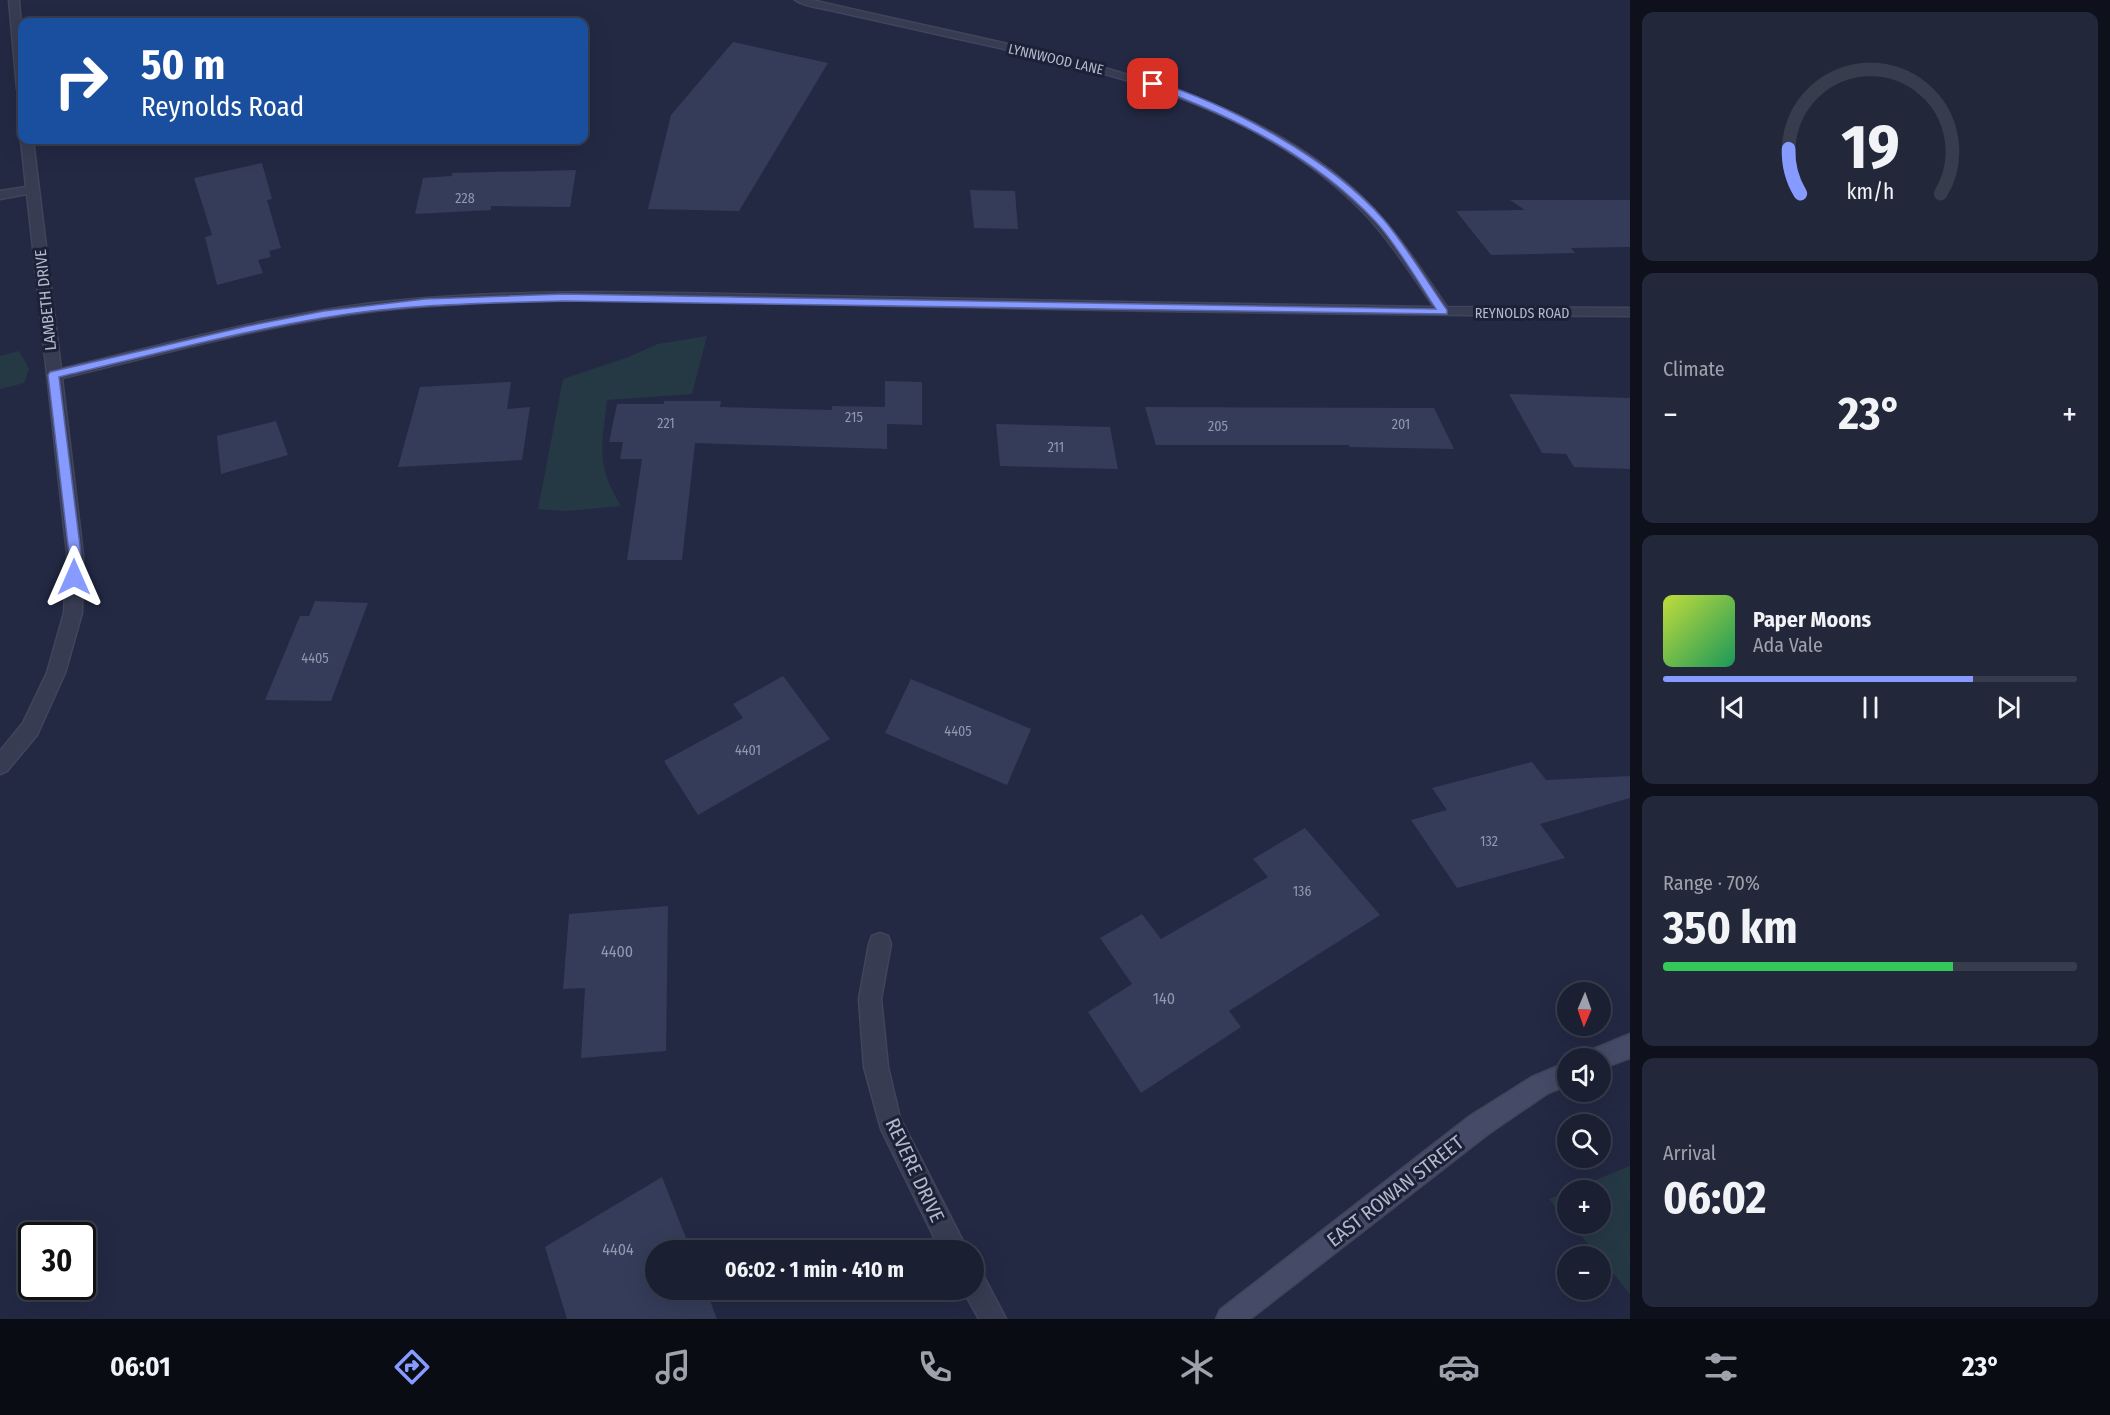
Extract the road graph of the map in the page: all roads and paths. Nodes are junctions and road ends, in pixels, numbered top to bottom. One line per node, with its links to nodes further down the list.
1 (14, 0): 3 (street)
2 (800, 0): 7 (street, LYNNWOOD LANE)
3 (18, 44)
4 (27, 144): 5 (street, LAMBETH DRIVE)
5 (33, 189): 6 (street); 9 (street, LAMBETH DRIVE)
6 (0, 195)
7 (1444, 312): 8 (street, REYNOLDS ROAD); 9 (street, REYNOLDS ROAD)
8 (1630, 312)
9 (54, 375): 10 (street, LAMBETH DRIVE)
10 (0, 765)
11 (880, 945): 15 (street, REVERE DRIVE)
12 (1630, 1046): 13 (street)
13 (1611, 1053)
14 (1557, 1077): 18 (street, EAST ROWAN STREET)
15 (949, 1240)
16 (983, 1300): 17 (street)
17 (993, 1319)
18 (1229, 1319)

